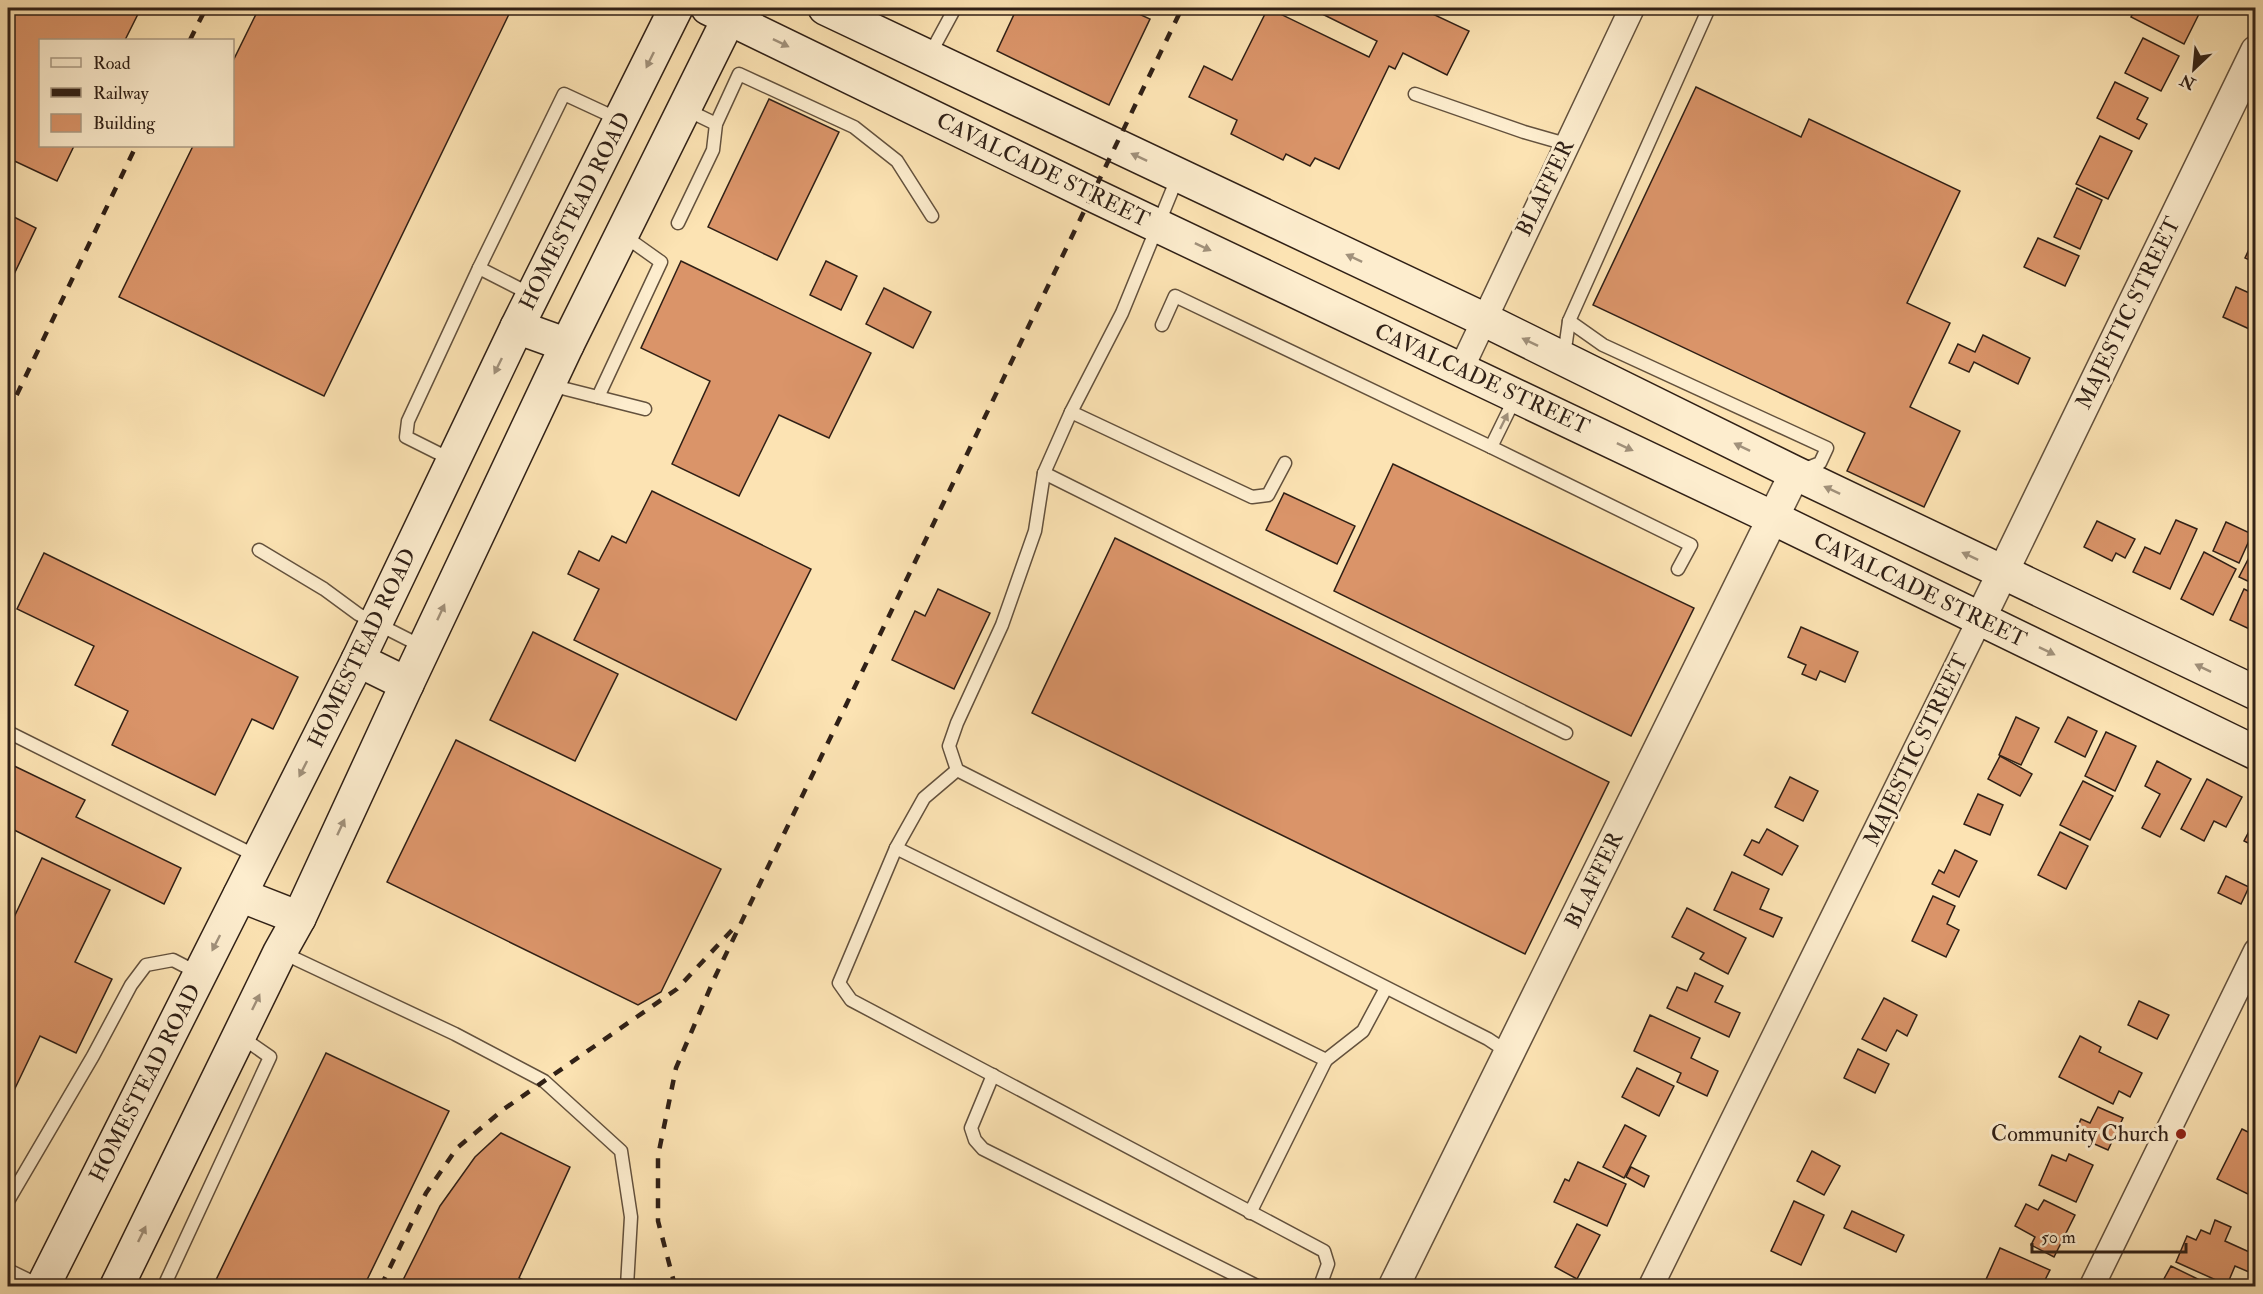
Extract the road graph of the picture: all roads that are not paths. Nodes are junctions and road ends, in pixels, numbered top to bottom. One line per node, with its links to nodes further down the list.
1 (676, 8): 11 (main road, HOMESTEAD ROAD, one-way to 11)
2 (825, 8): 8 (main road)
3 (955, 8): 8 (lane)
4 (1632, 8): 13 (street, BLAFFER)
5 (1709, 8): 22 (lane)
6 (723, 11): 10 (main road); 17 (main road, CAVALCADE STREET, one-way to 17)
7 (2256, 51): 41 (street, MAJESTIC STREET)
8 (929, 57): 14 (main road, one-way to 8)
9 (1415, 94): 13 (lane)
10 (684, 108): 12 (lane); 18 (main road)
11 (620, 120): 19 (lane); 20 (main road, HOMESTEAD ROAD)
12 (716, 124): 15 (lane); 16 (lane)
13 (1566, 144): 21 (street, BLAFFER)
14 (1179, 175): 17 (lane); 21 (main road, one-way to 14)
15 (932, 216)
16 (678, 224)
17 (1157, 225): 27 (main road, CAVALCADE STREET, one-way to 27); 32 (lane)
18 (622, 234): 25 (main road); 30 (lane)
19 (479, 268): 20 (lane); 34 (lane)
20 (533, 296): 24 (main road, HOMESTEAD ROAD)
21 (1483, 319): 26 (main road, one-way to 21); 27 (street, BLAFFER)
22 (1569, 321): 26 (lane); 37 (lane)
23 (1162, 325): 33 (lane)
24 (517, 327): 25 (main road); 34 (main road, HOMESTEAD ROAD, one-way to 34)
25 (567, 345): 28 (main road)
26 (1560, 357): 37 (main road, one-way to 26)
27 (1461, 369): 29 (main road, CAVALCADE STREET)
28 (549, 384): 30 (lane); 44 (main road, one-way to 28)
29 (1516, 395): 33 (lane, one-way to 29); 38 (main road, CAVALCADE STREET, one-way to 38)
30 (597, 397): 31 (lane)
31 (645, 409)
32 (1071, 412): 35 (lane); 36 (lane)
33 (1491, 447): 40 (lane)
34 (453, 460): 43 (main road, HOMESTEAD ROAD)
35 (1285, 463)
36 (1044, 473): 49 (lane); 51 (lane)
37 (1795, 473): 38 (street, BLAFFER); 41 (main road, one-way to 37)
38 (1773, 518): 42 (main road, CAVALCADE STREET); 61 (street, BLAFFER)
39 (259, 550): 43 (lane)
40 (1678, 569)
41 (2003, 571): 42 (street, MAJESTIC STREET); 47 (main road, one-way to 41)
42 (1980, 619): 50 (main road, CAVALCADE STREET, one-way to 50); 74 (street, MAJESTIC STREET)
43 (375, 624): 44 (lane); 45 (main road, HOMESTEAD ROAD)
44 (424, 648): 46 (main road)
45 (358, 660): 46 (main road); 53 (main road, HOMESTEAD ROAD, one-way to 53)
46 (407, 684): 55 (main road, one-way to 46)
47 (2256, 693)
48 (8, 732): 53 (lane)
49 (1566, 733)
50 (2256, 753)
51 (957, 770): 52 (lane); 59 (lane)
52 (896, 848): 62 (lane); 63 (lane)
53 (259, 857): 54 (main road, HOMESTEAD ROAD)
54 (240, 895): 55 (main road); 58 (main road, HOMESTEAD ROAD, one-way to 58)
55 (299, 918): 57 (main road)
56 (2256, 951): 75 (street)
57 (280, 952): 60 (main road, one-way to 57); 70 (lane)
58 (200, 974): 64 (lane); 67 (main road, HOMESTEAD ROAD)
59 (1386, 988): 61 (lane); 62 (lane)
60 (239, 1035): 68 (main road, one-way to 60); 69 (lane)
61 (1509, 1053): 73 (street, BLAFFER)
62 (1326, 1060): 65 (lane)
63 (993, 1075): 65 (lane); 71 (lane)
64 (8, 1201)
65 (1250, 1213): 72 (lane)
66 (8, 1270): 67 (lane)
67 (42, 1287)
68 (117, 1287)
69 (164, 1287)
70 (627, 1287)
71 (1257, 1287)
72 (1320, 1287)
73 (1394, 1287)
74 (1651, 1287)
75 (2092, 1287)

